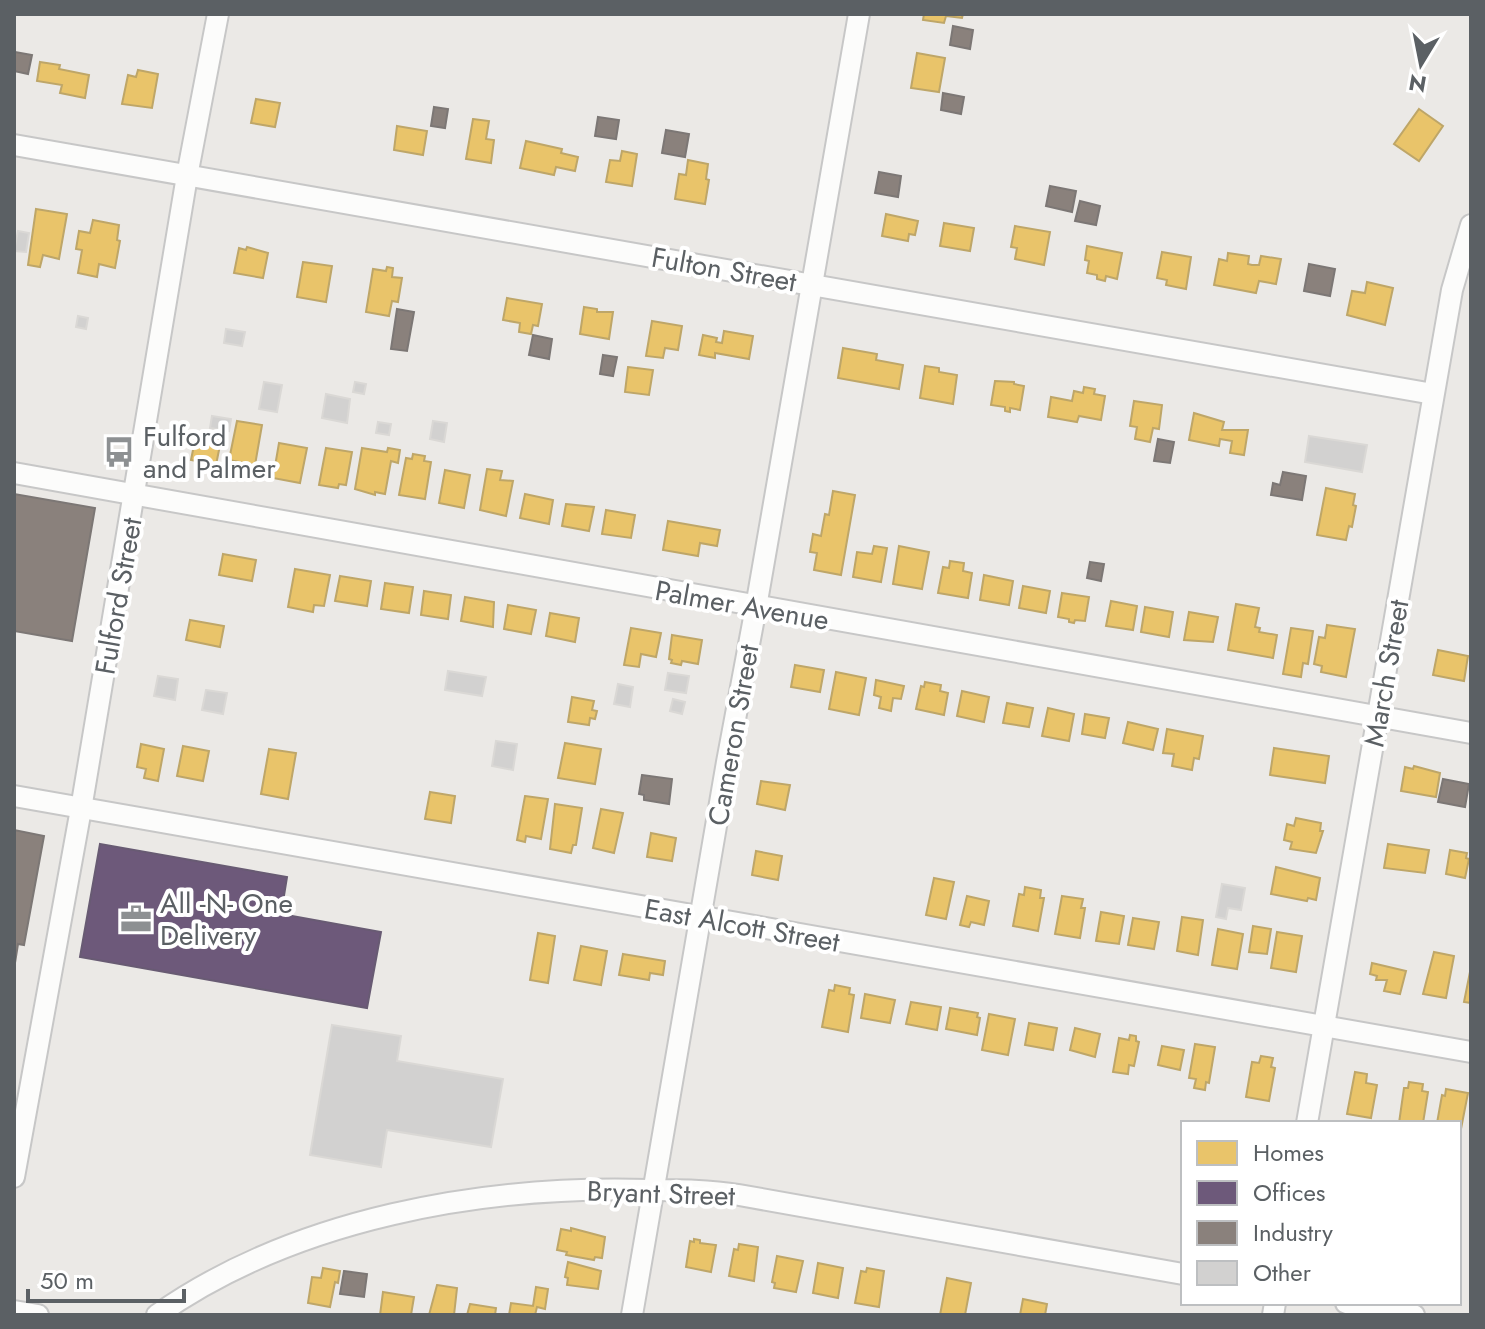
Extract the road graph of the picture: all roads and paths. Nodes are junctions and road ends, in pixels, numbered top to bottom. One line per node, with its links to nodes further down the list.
1 (218, 14): 4 (street, Fulford Street)
2 (859, 14): 6 (street, Cameron Street)
3 (14, 145): 4 (street, Fulton Street)
4 (187, 176): 6 (street, Fulton Street); 9 (street, Fulford Street)
5 (1471, 225): 7 (street, March Street)
6 (811, 284): 7 (street, Fulton Street); 10 (street, Cameron Street)
7 (1433, 394): 11 (street, March Street)
8 (14, 473): 9 (street, Palmer Avenue)
9 (135, 495): 10 (street, Palmer Avenue); 14 (street, Fulford Street)
10 (756, 607): 11 (street, Palmer Avenue); 15 (street, Cameron Street)
11 (1379, 717): 12 (street, Palmer Avenue); 16 (street, March Street)
12 (1471, 733)
13 (14, 796): 14 (street, East Alcott Street)
14 (81, 809): 15 (street, East Alcott Street); 19 (street, Fulford Street)
15 (700, 918): 16 (street, East Alcott Street); 20 (street, Cameron Street)
16 (1324, 1026): 17 (street, East Alcott Street); 18 (street, March Street)
17 (1471, 1052)
18 (1307, 1121)
19 (14, 1177)
20 (655, 1190): 21 (street, Bryant Street); 25 (street, Bryant Street); 26 (street, Cameron Street)
21 (1181, 1274)
22 (1357, 1305): 27 (street)
23 (14, 1311): 24 (street)
24 (38, 1315)
25 (157, 1315)
26 (632, 1315)
27 (1414, 1315)

